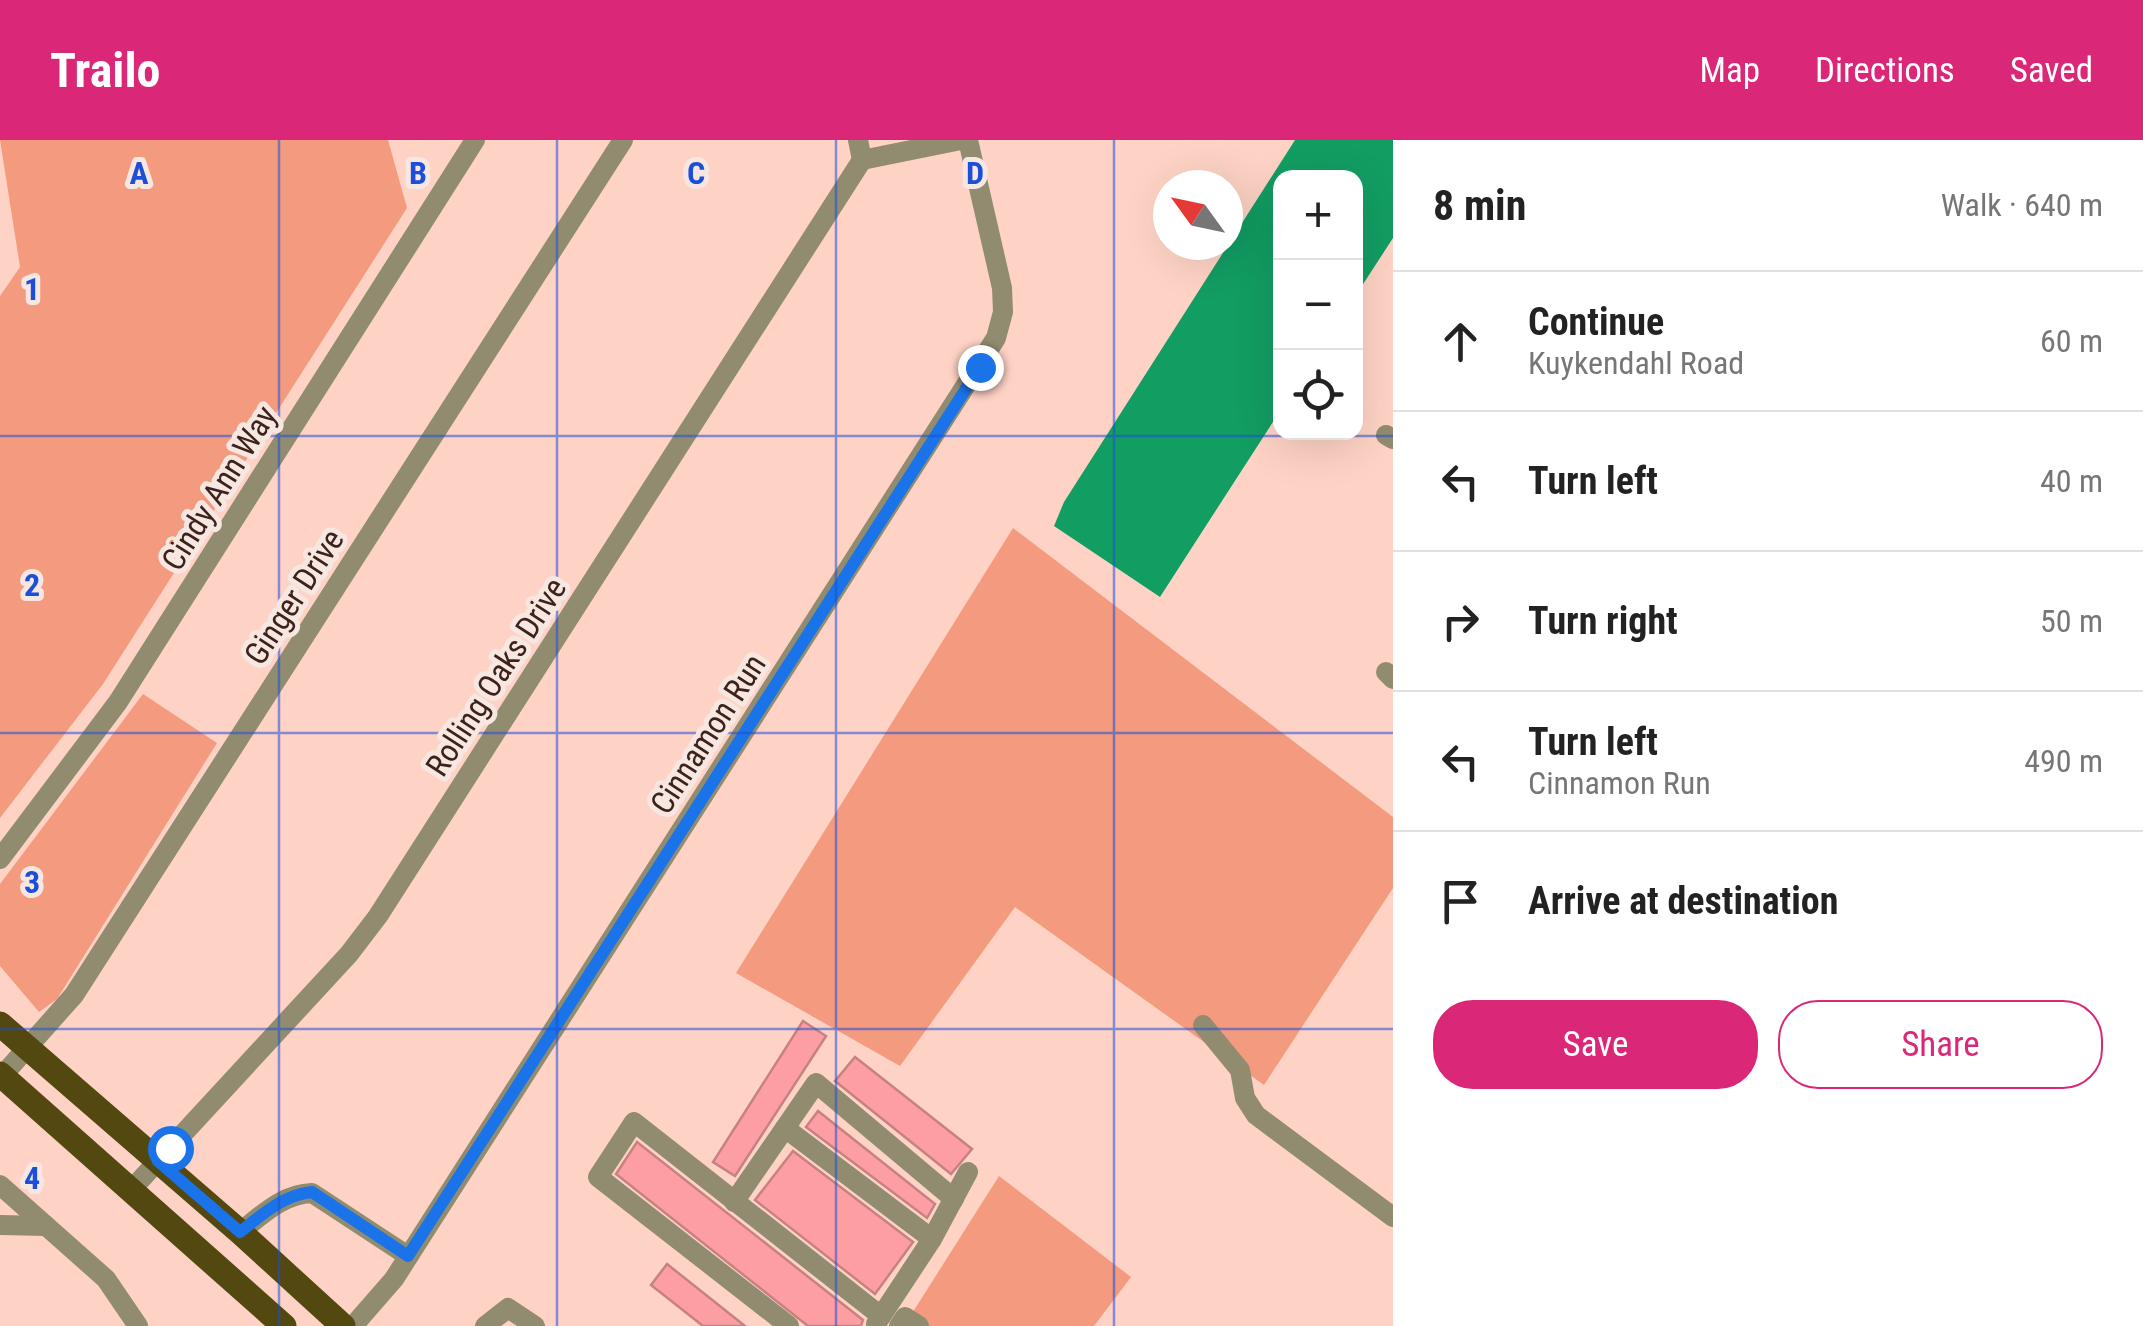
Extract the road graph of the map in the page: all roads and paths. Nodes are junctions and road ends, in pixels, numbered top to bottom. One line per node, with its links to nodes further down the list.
1 (475, 140): 5 (street, Cindy Ann Way)
2 (622, 140): 8 (street, Ginger Drive)
3 (964, 140): 4 (street); 22 (street, Cinnamon Run)
4 (860, 150): 11 (street, Rolling Oaks Drive)
5 (0, 859)
6 (0, 1024): 8 (main road)
7 (1204, 1025): 17 (street)
8 (26, 1049): 9 (street, Ginger Drive); 11 (main road)
9 (1, 1075): 14 (main road)
10 (784, 1128): 15 (street); 16 (street); 21 (street)
11 (158, 1161): 14 (street, Rolling Oaks Drive); 20 (main road)
12 (968, 1172): 15 (street)
13 (0, 1185): 19 (street)
14 (132, 1189): 25 (main road)
15 (954, 1198): 21 (street)
16 (734, 1202): 23 (street); 30 (street)
17 (1393, 1217)
18 (0, 1225): 19 (street)
19 (46, 1226): 24 (street)
20 (240, 1232): 22 (street); 26 (main road)
21 (932, 1239): 23 (street)
22 (408, 1256): 27 (street, Cinnamon Run)
23 (885, 1323): 31 (street)
24 (138, 1326)
25 (284, 1326)
26 (343, 1326)
27 (353, 1326)
28 (486, 1326): 29 (street)
29 (534, 1326)
30 (789, 1326)
31 (919, 1326)

